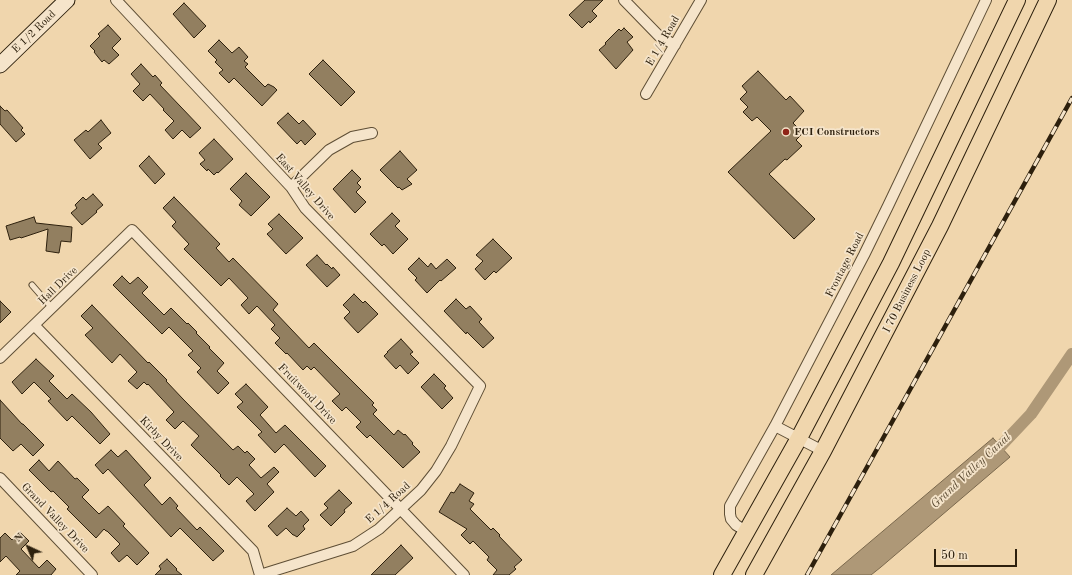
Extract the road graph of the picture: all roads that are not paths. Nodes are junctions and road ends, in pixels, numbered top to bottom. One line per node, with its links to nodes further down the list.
1 (67, 0): 9 (main road, E 1/2 Road)
2 (116, 0): 12 (street, East Valley Drive)
3 (624, 0): 8 (street)
4 (701, 0): 8 (street, E 1/4 Road)
5 (986, 0): 19 (street, Frontage Road)
6 (1016, 0): 20 (main road)
7 (1048, 0): 21 (main road, I 70 Business Loop)
8 (675, 45): 10 (street, E 1/4 Road)
9 (0, 65)
10 (646, 94)
11 (372, 133): 12 (street)
12 (291, 187): 18 (street, East Valley Drive)
13 (132, 230): 15 (street, Hall Drive); 23 (street, Fruitwood Drive)
14 (32, 284): 15 (lane)
15 (52, 308): 16 (street, Hall Drive)
16 (34, 325): 17 (street, Hall Drive); 26 (street, Kirby Drive)
17 (0, 358)
18 (480, 386): 23 (street, E 1/4 Road)
19 (775, 426): 20 (street); 24 (street, Frontage Road)
20 (799, 438): 21 (street); 24 (main road)
21 (823, 451): 29 (main road, I 70 Business Loop)
22 (0, 478): 25 (street, Grand Valley Drive)
23 (401, 509): 26 (street, E 1/4 Road); 27 (street, Fruitwood Drive)
24 (746, 531): 28 (main road)
25 (92, 575)
26 (260, 575)
27 (464, 575)
28 (722, 575)
29 (754, 575)

